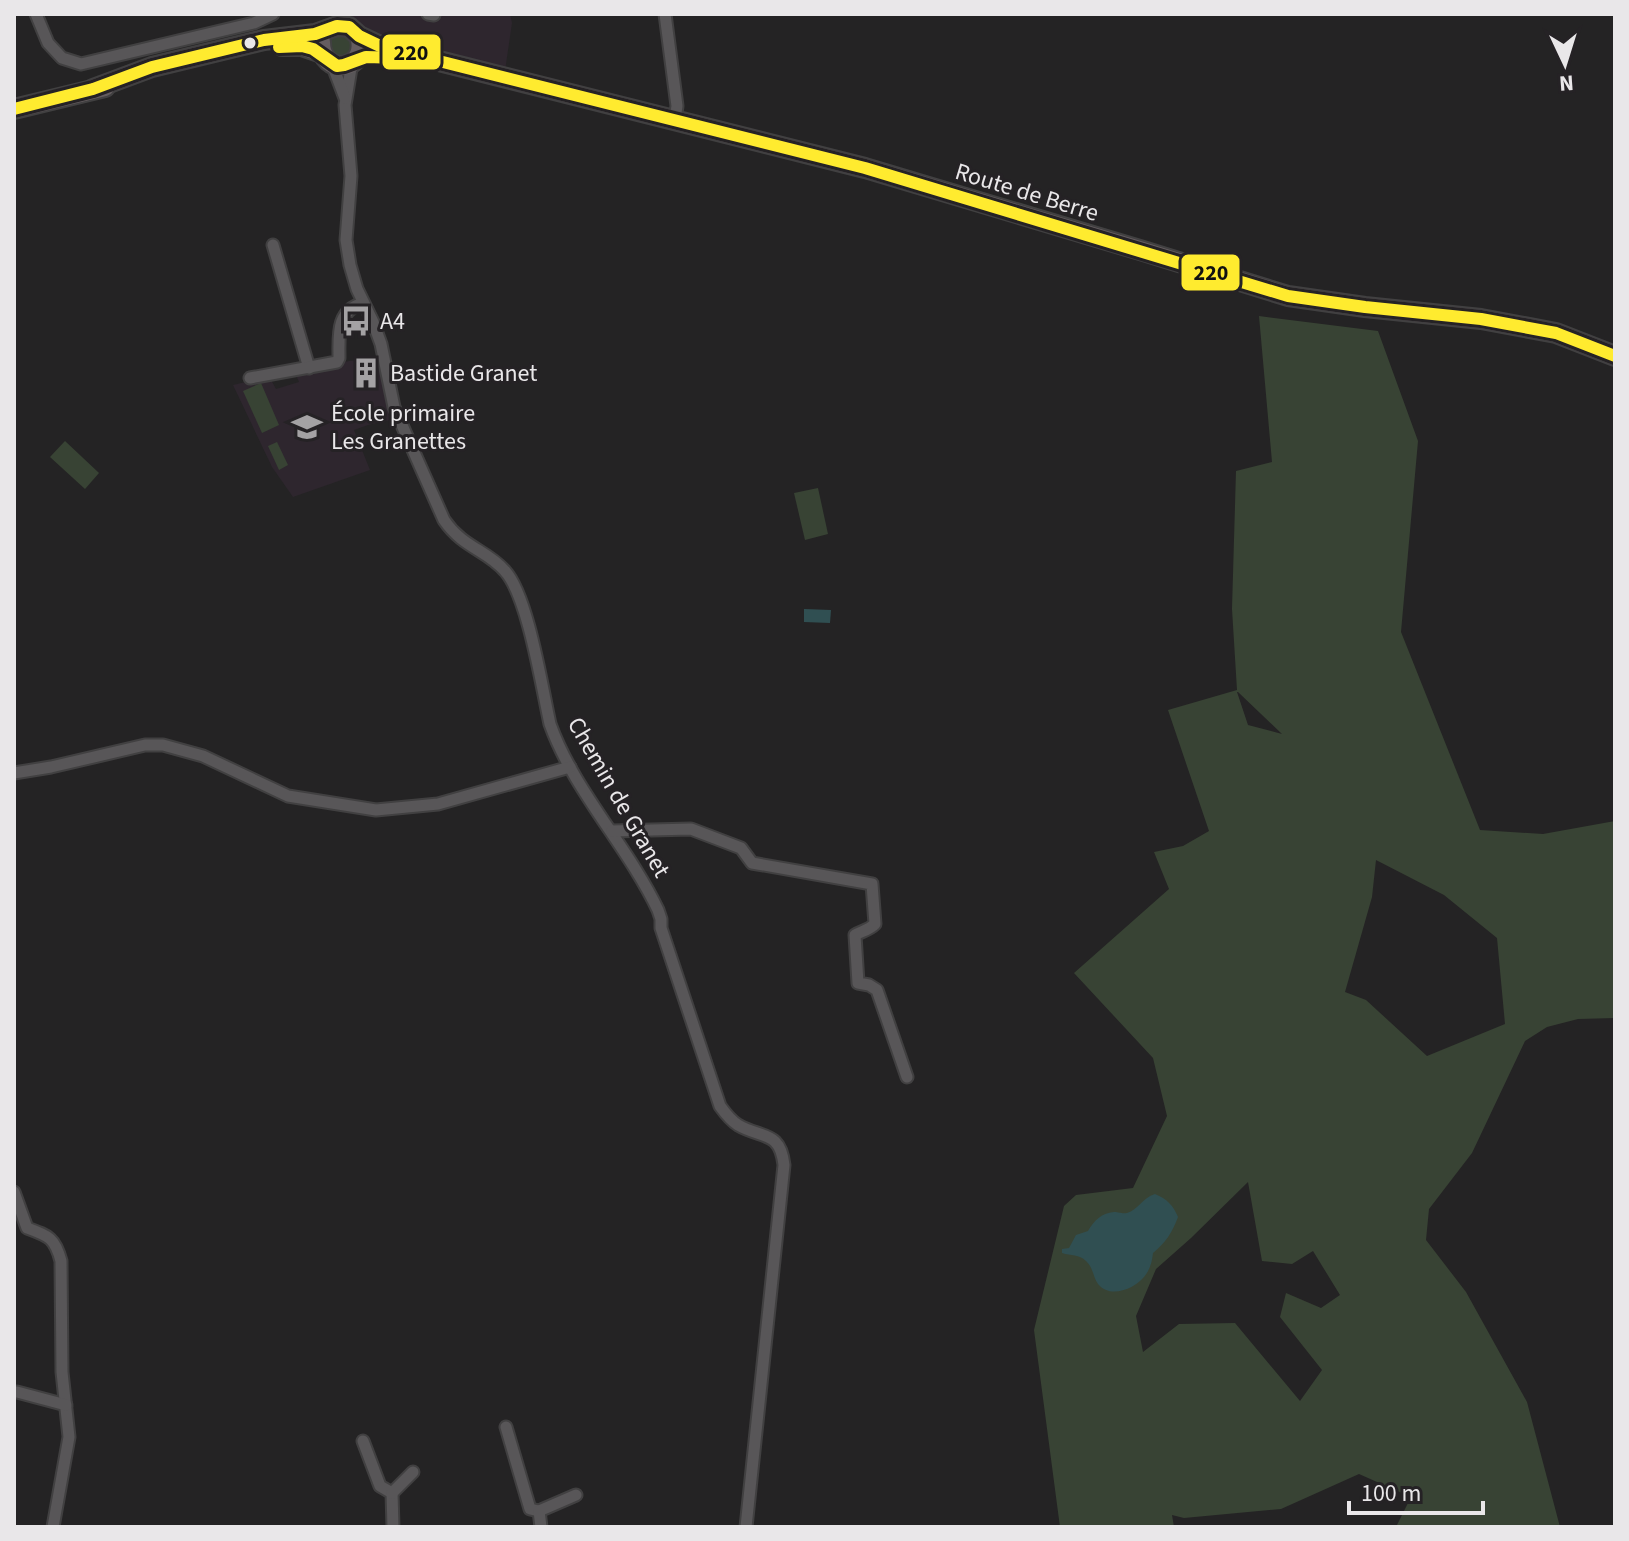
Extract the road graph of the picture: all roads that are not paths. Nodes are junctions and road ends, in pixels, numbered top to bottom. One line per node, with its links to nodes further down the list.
1 (36, 14): 2 (street)
2 (273, 14)
3 (665, 14): 11 (street)
4 (341, 25): 5 (main road); 6 (main road, Route de Berre); 7 (main road); 8 (main road, Route de Berre)
5 (327, 58): 7 (main road); 8 (main road, Route de Berre); 9 (street, Chemin de Granet)
6 (427, 58): 7 (main road, Route de Berre); 11 (main road, Route de Berre)
7 (354, 60): 9 (street, Chemin de Granet)
8 (93, 89): 10 (main road, Route de Berre)
9 (345, 98): 13 (street, Chemin de Granet)
10 (14, 109)
11 (675, 119): 14 (main road, Route de Berre)
12 (273, 245): 15 (street)
13 (363, 303): 15 (street); 17 (street, Chemin de Granet)
14 (1615, 356)
15 (309, 368): 16 (street)
16 (250, 378)
17 (570, 767): 18 (street); 19 (street, Chemin de Granet)
18 (14, 773)
19 (612, 831): 20 (street); 33 (street, Chemin de Granet)
20 (907, 1077)
21 (14, 1192): 23 (street)
22 (17, 1392): 23 (street)
23 (66, 1405): 30 (street)
24 (506, 1427): 29 (street)
25 (363, 1441): 27 (street)
26 (413, 1472): 27 (street)
27 (392, 1493): 31 (street)
28 (576, 1495): 29 (street)
29 (539, 1511): 32 (street)
30 (53, 1527)
31 (393, 1527)
32 (541, 1527)
33 (746, 1527)

